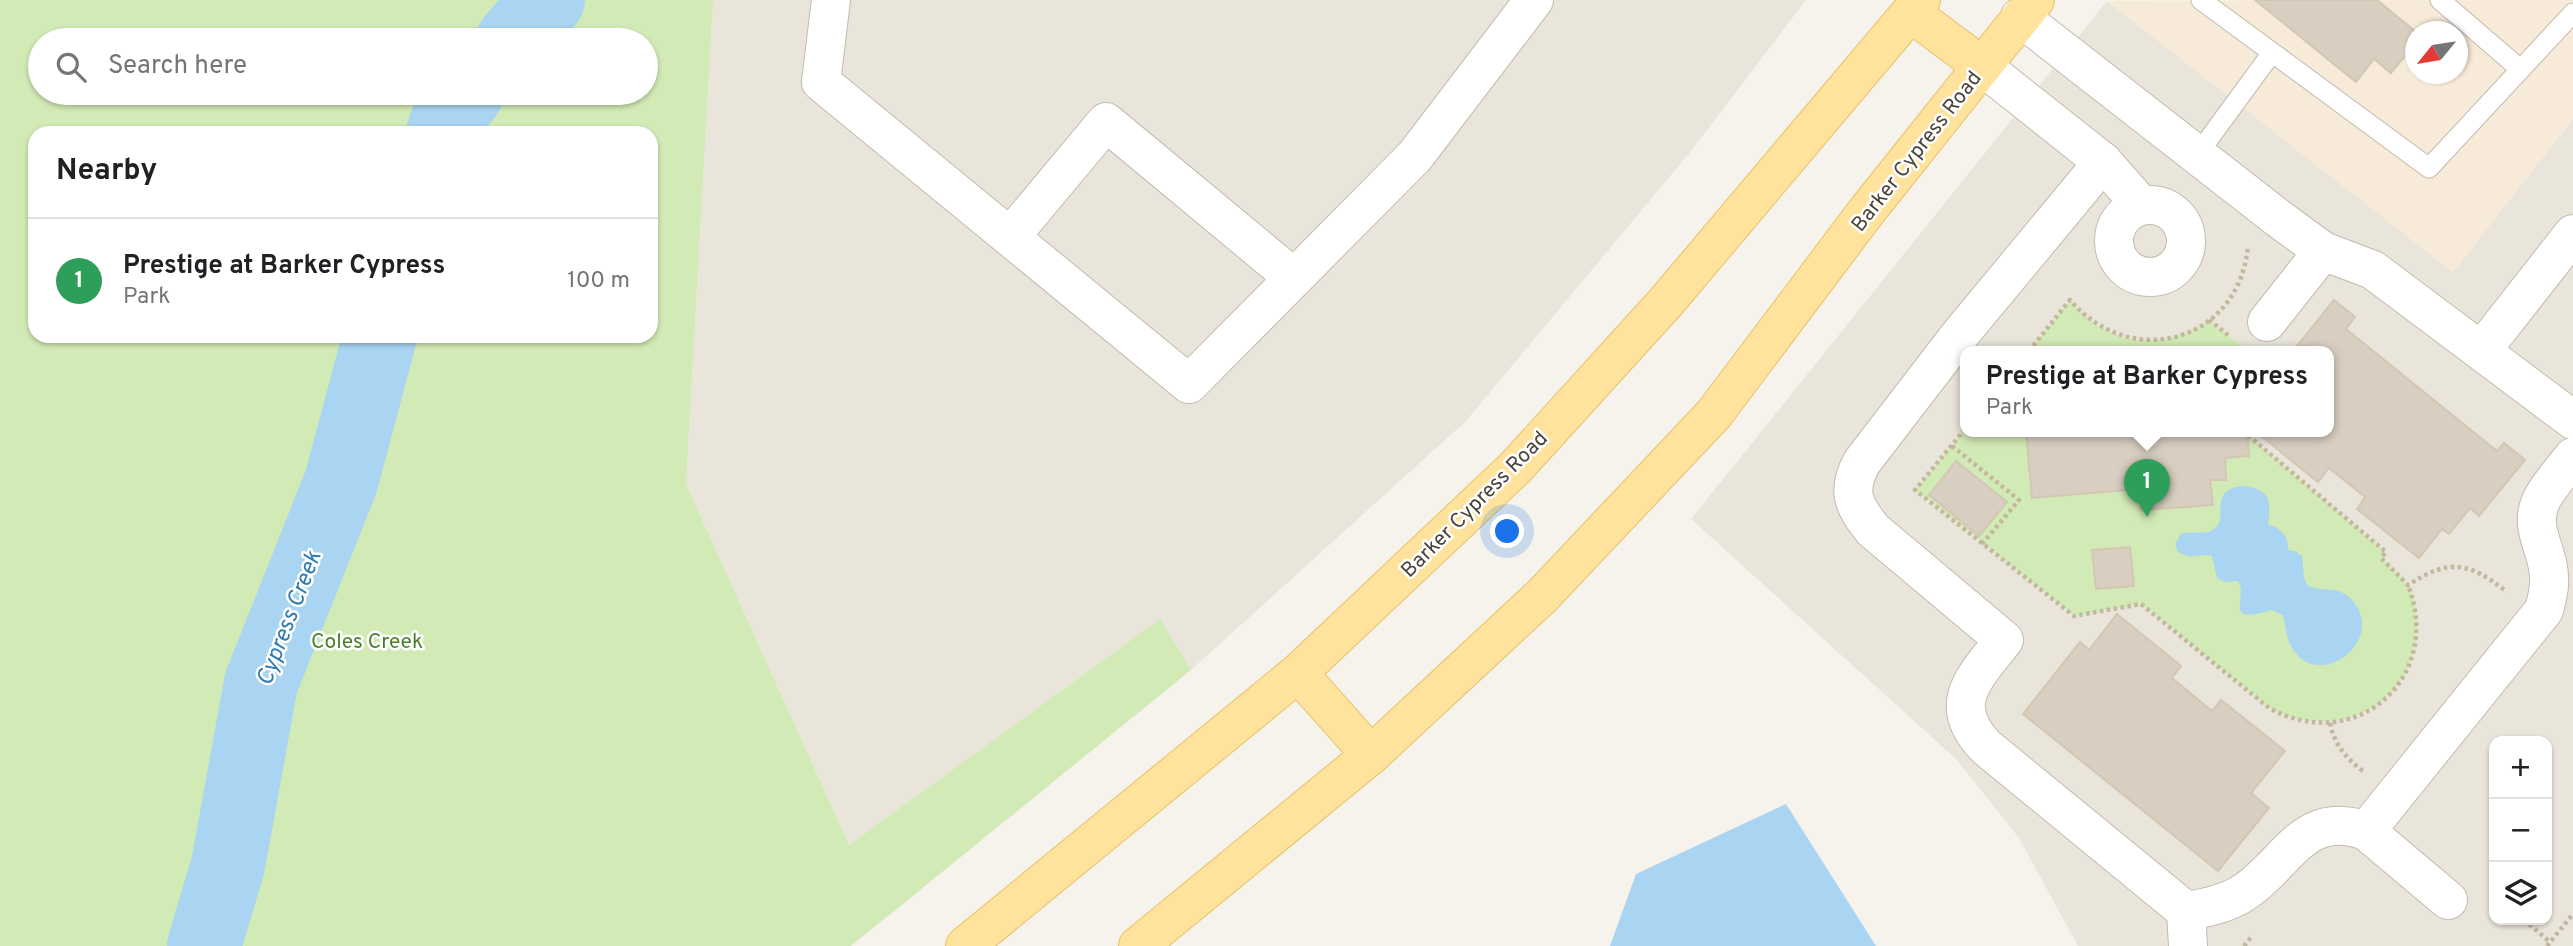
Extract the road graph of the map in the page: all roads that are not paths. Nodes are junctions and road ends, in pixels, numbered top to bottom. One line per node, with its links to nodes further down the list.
1 (831, 0): 14 (street)
2 (1534, 0): 16 (street)
3 (2201, 0): 8 (lane)
4 (2440, 0): 10 (lane)
5 (1909, 4): 9 (main road); 22 (main road, Barker Cypress Road)
6 (2020, 6): 9 (main road, Barker Cypress Road); 11 (street)
7 (2573, 13): 10 (lane)
8 (2271, 54): 10 (lane); 11 (lane)
9 (1982, 66): 12 (street); 23 (main road, Barker Cypress Road)
10 (2521, 69)
11 (2197, 155): 12 (street); 15 (street)
12 (2103, 162): 26 (street)
13 (2573, 234): 18 (street)
14 (1010, 237): 16 (street); 16 (street)
15 (2323, 251): 17 (street); 18 (street)
16 (1294, 278)
17 (2267, 321)
18 (2482, 350): 19 (street)
19 (2573, 419)
20 (2573, 457): 21 (street)
21 (2561, 580): 24 (street)
22 (1298, 673): 23 (main road); 27 (main road, Barker Cypress Road)
23 (1371, 755): 28 (main road, Barker Cypress Road)
24 (2367, 831): 25 (street); 26 (street)
25 (2448, 900)
26 (2187, 928)
27 (965, 946)
28 (1138, 946)

